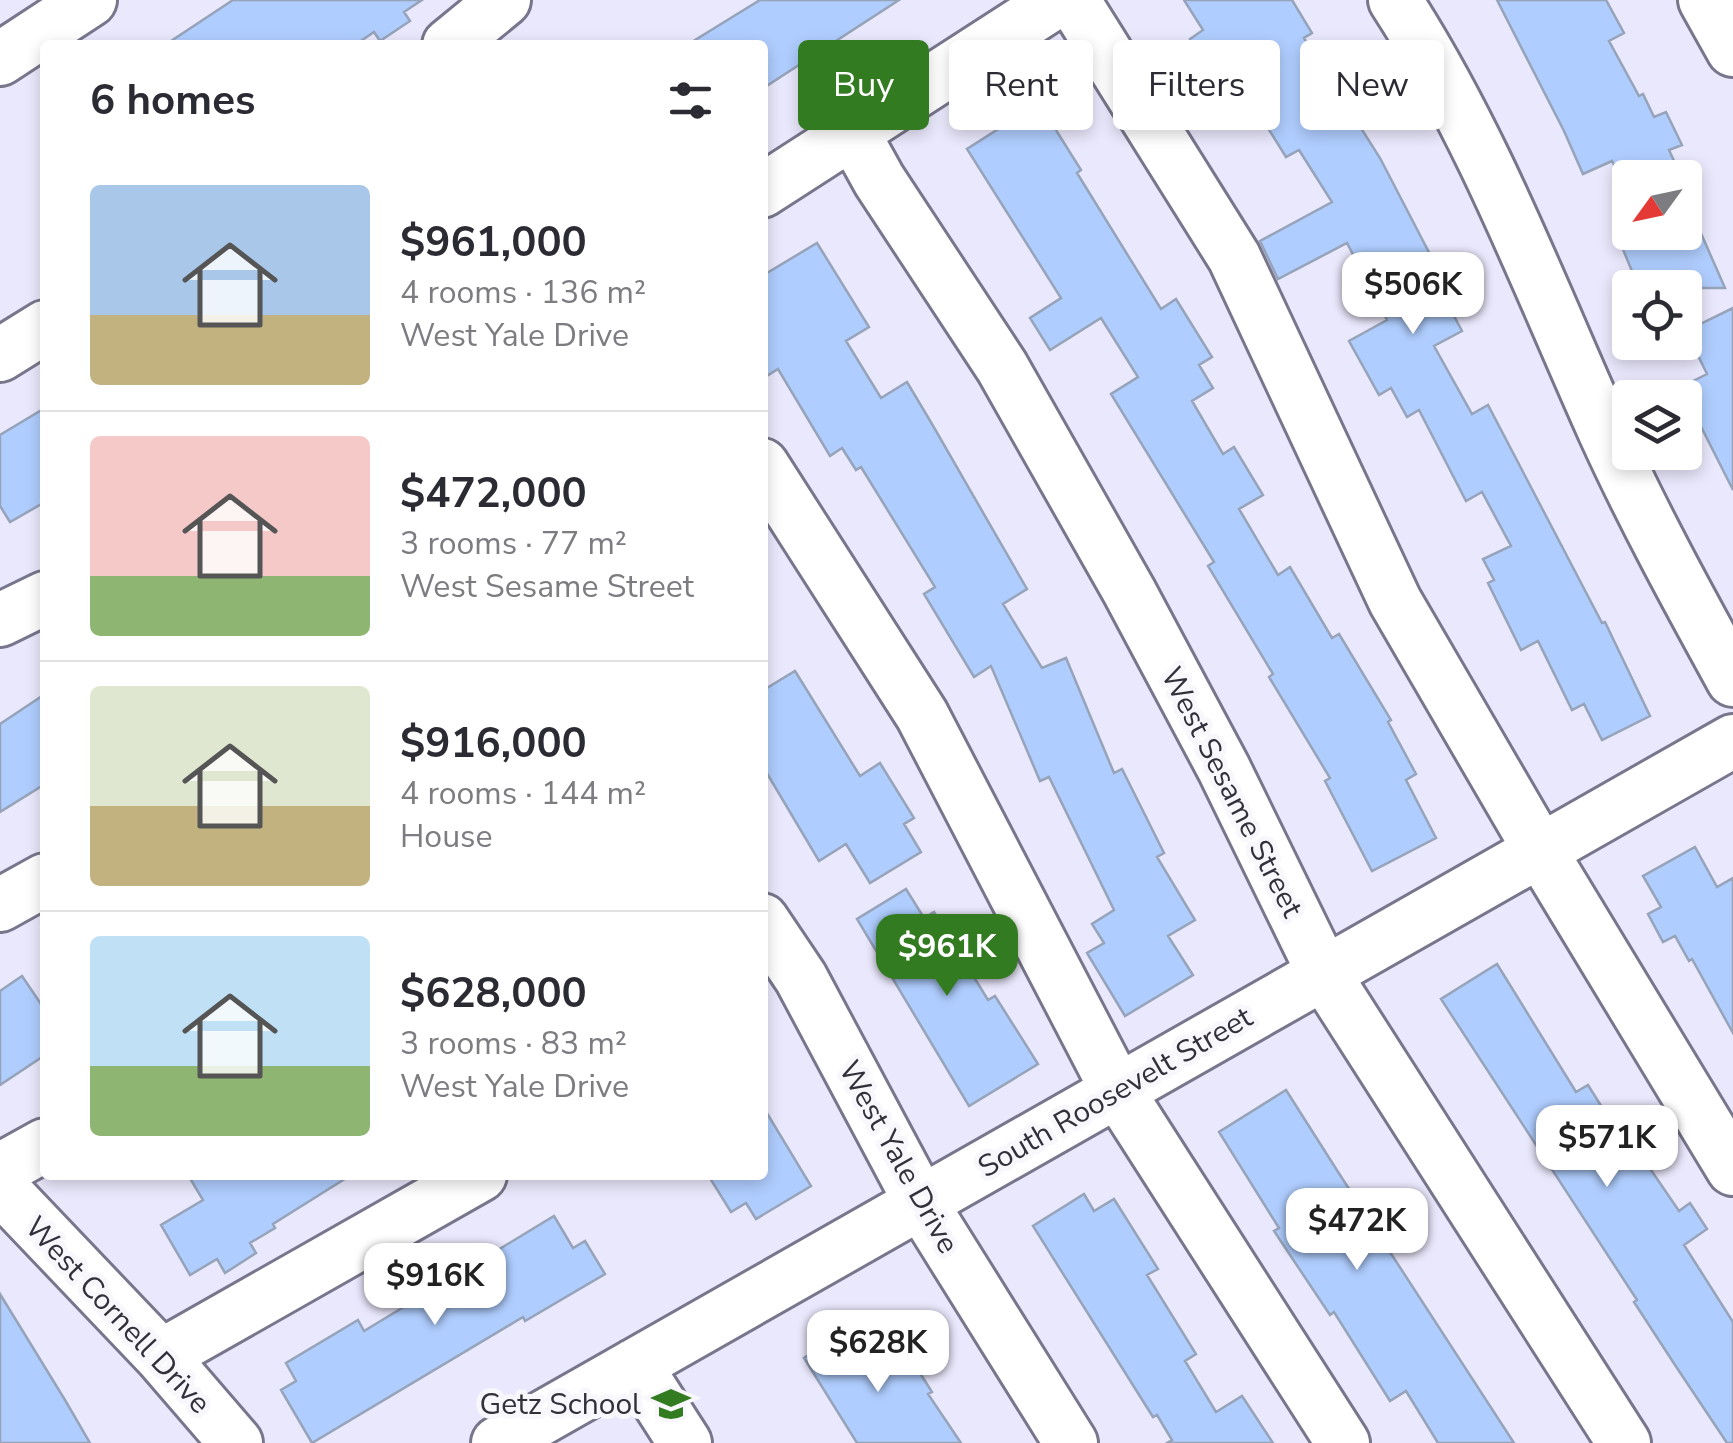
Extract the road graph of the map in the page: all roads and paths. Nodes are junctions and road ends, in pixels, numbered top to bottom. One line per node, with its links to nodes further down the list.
1 (90, 0): 9 (street)
2 (504, 0): 7 (street)
3 (1058, 0): 10 (street)
4 (1073, 0): 19 (street)
5 (1395, 0): 17 (street)
6 (1705, 0): 8 (street)
7 (455, 40)
8 (1733, 50)
9 (0, 59)
10 (853, 133): 11 (street); 23 (street, West Sesame Street)
11 (768, 187)
12 (40, 330): 13 (street)
13 (0, 355)
14 (768, 474): 24 (street)
15 (40, 600): 16 (street)
16 (0, 620)
17 (1733, 680)
18 (1733, 742): 19 (street, South Roosevelt Street)
19 (1541, 852): 23 (street, South Roosevelt Street); 26 (street)
20 (40, 883): 21 (street)
21 (0, 905)
22 (768, 929): 30 (street, West Yale Drive)
23 (1324, 974): 24 (street, South Roosevelt Street); 38 (street, West Sesame Street)
24 (1117, 1090): 30 (street, South Roosevelt Street); 37 (street)
25 (40, 1148): 27 (street)
26 (1733, 1169)
27 (0, 1170)
28 (471, 1180): 31 (street)
29 (0, 1187): 31 (street, West Cornell Drive)
30 (921, 1204): 32 (street, South Roosevelt Street); 36 (street, West Yale Drive)
31 (161, 1356): 33 (street, West Cornell Drive)
32 (635, 1365): 34 (street, South Roosevelt Street); 35 (street)
33 (236, 1443)
34 (498, 1443)
35 (685, 1443)
36 (1072, 1443)
37 (1343, 1443)
38 (1624, 1443)

